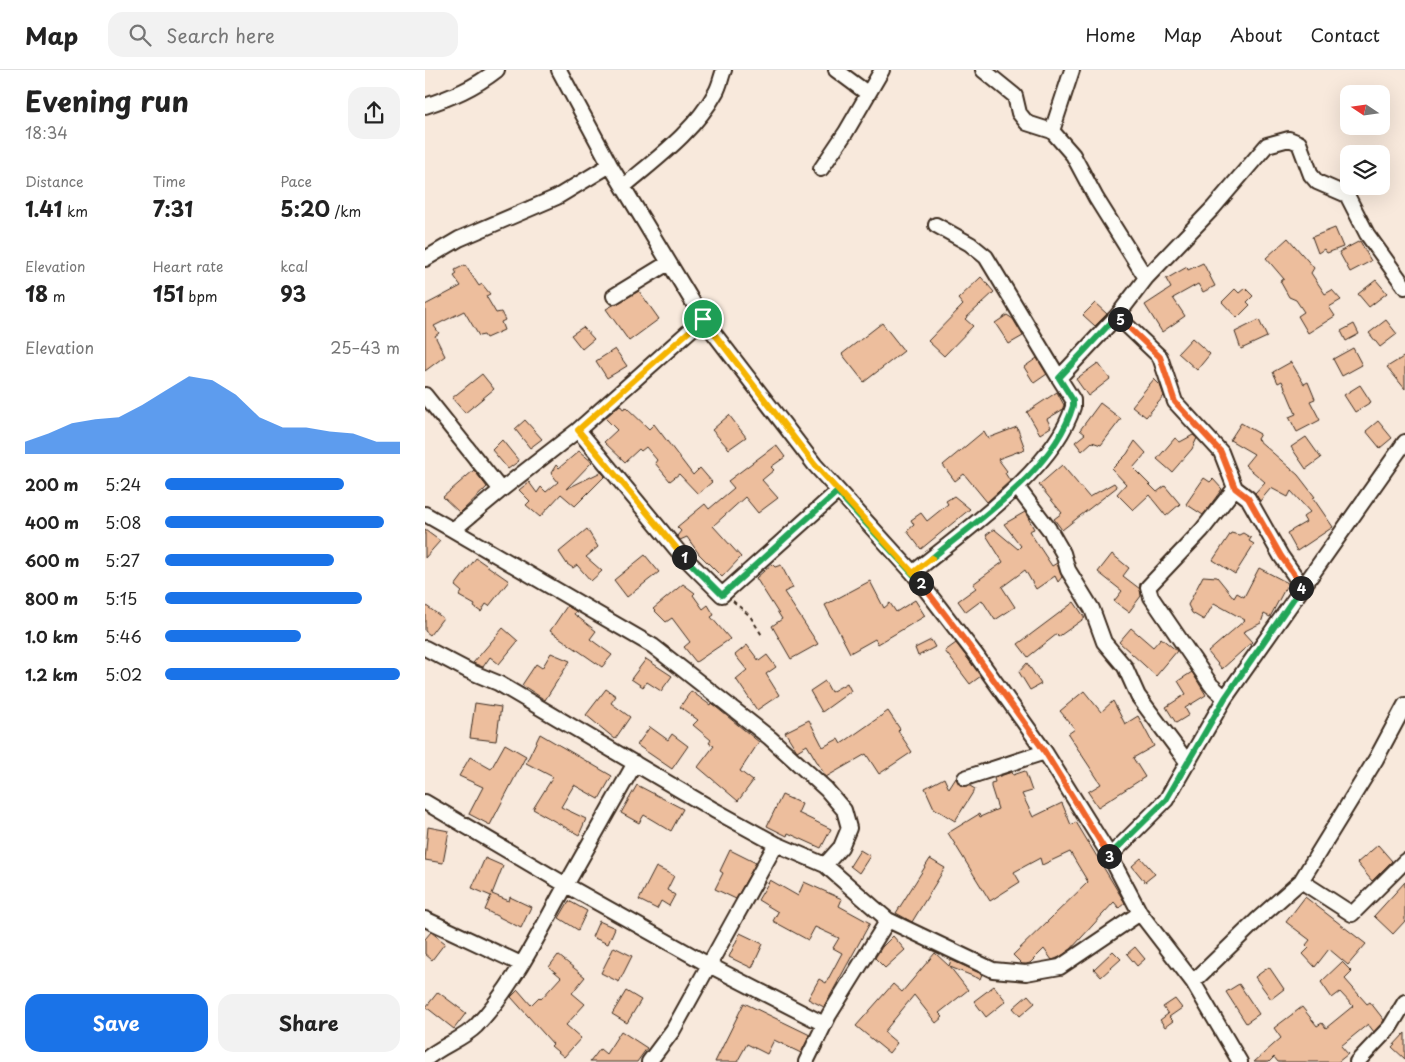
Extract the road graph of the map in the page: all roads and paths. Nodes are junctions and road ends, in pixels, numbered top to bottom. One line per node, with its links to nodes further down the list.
1 (497, 70): 9 (street)
2 (559, 70): 11 (street)
3 (724, 70): 13 (street)
4 (836, 70): 8 (street)
5 (882, 70): 8 (street)
6 (983, 70): 10 (street)
7 (1072, 70): 10 (street)
8 (867, 93): 12 (street)
9 (425, 106)
10 (1052, 131): 17 (street)
11 (610, 165): 13 (street); 15 (street)
12 (821, 169)
13 (623, 187): 16 (street)
14 (936, 225): 22 (street)
15 (425, 259)
16 (668, 263): 19 (street); 21 (street)
17 (1146, 278): 18 (street); 20 (street)
18 (1405, 287)
19 (614, 296)
20 (1117, 316): 22 (street); 27 (street)
21 (703, 319): 24 (street); 29 (street)
22 (1059, 378): 26 (street)
23 (425, 395): 28 (street)
24 (578, 430): 28 (street); 34 (street)
25 (1405, 442): 33 (street)
26 (1017, 487): 32 (street); 40 (street)
27 (1235, 488): 33 (street); 37 (street)
28 (501, 490): 31 (street)
29 (837, 492): 32 (street); 34 (street)
30 (425, 515): 31 (street)
31 (453, 530): 47 (street)
32 (913, 573): 39 (street)
33 (1302, 586): 37 (street)
34 (722, 595): 35 (path)
35 (763, 637)
36 (425, 648): 41 (street)
37 (1225, 698): 40 (street)
38 (1405, 706): 48 (street)
39 (1045, 752): 42 (street); 45 (street)
40 (1188, 762): 45 (street)
41 (635, 763): 44 (street); 49 (street)
42 (965, 778)
43 (425, 802): 49 (street)
44 (776, 844): 47 (street); 54 (street)
45 (1110, 856): 50 (street)
46 (1405, 861): 48 (street)
47 (825, 866): 52 (street)
48 (1301, 882): 55 (street)
49 (566, 885): 53 (street); 54 (street)
50 (1140, 913): 52 (street); 55 (street)
51 (425, 919): 53 (street)
52 (888, 920): 57 (street)
53 (521, 964): 58 (street)
54 (709, 965): 57 (street); 59 (street)
55 (1193, 982): 61 (street)
56 (1405, 1002): 62 (street)
57 (824, 1024): 60 (street)
58 (425, 1060)
59 (649, 1062)
60 (806, 1062)
61 (1240, 1062)
62 (1357, 1062)

